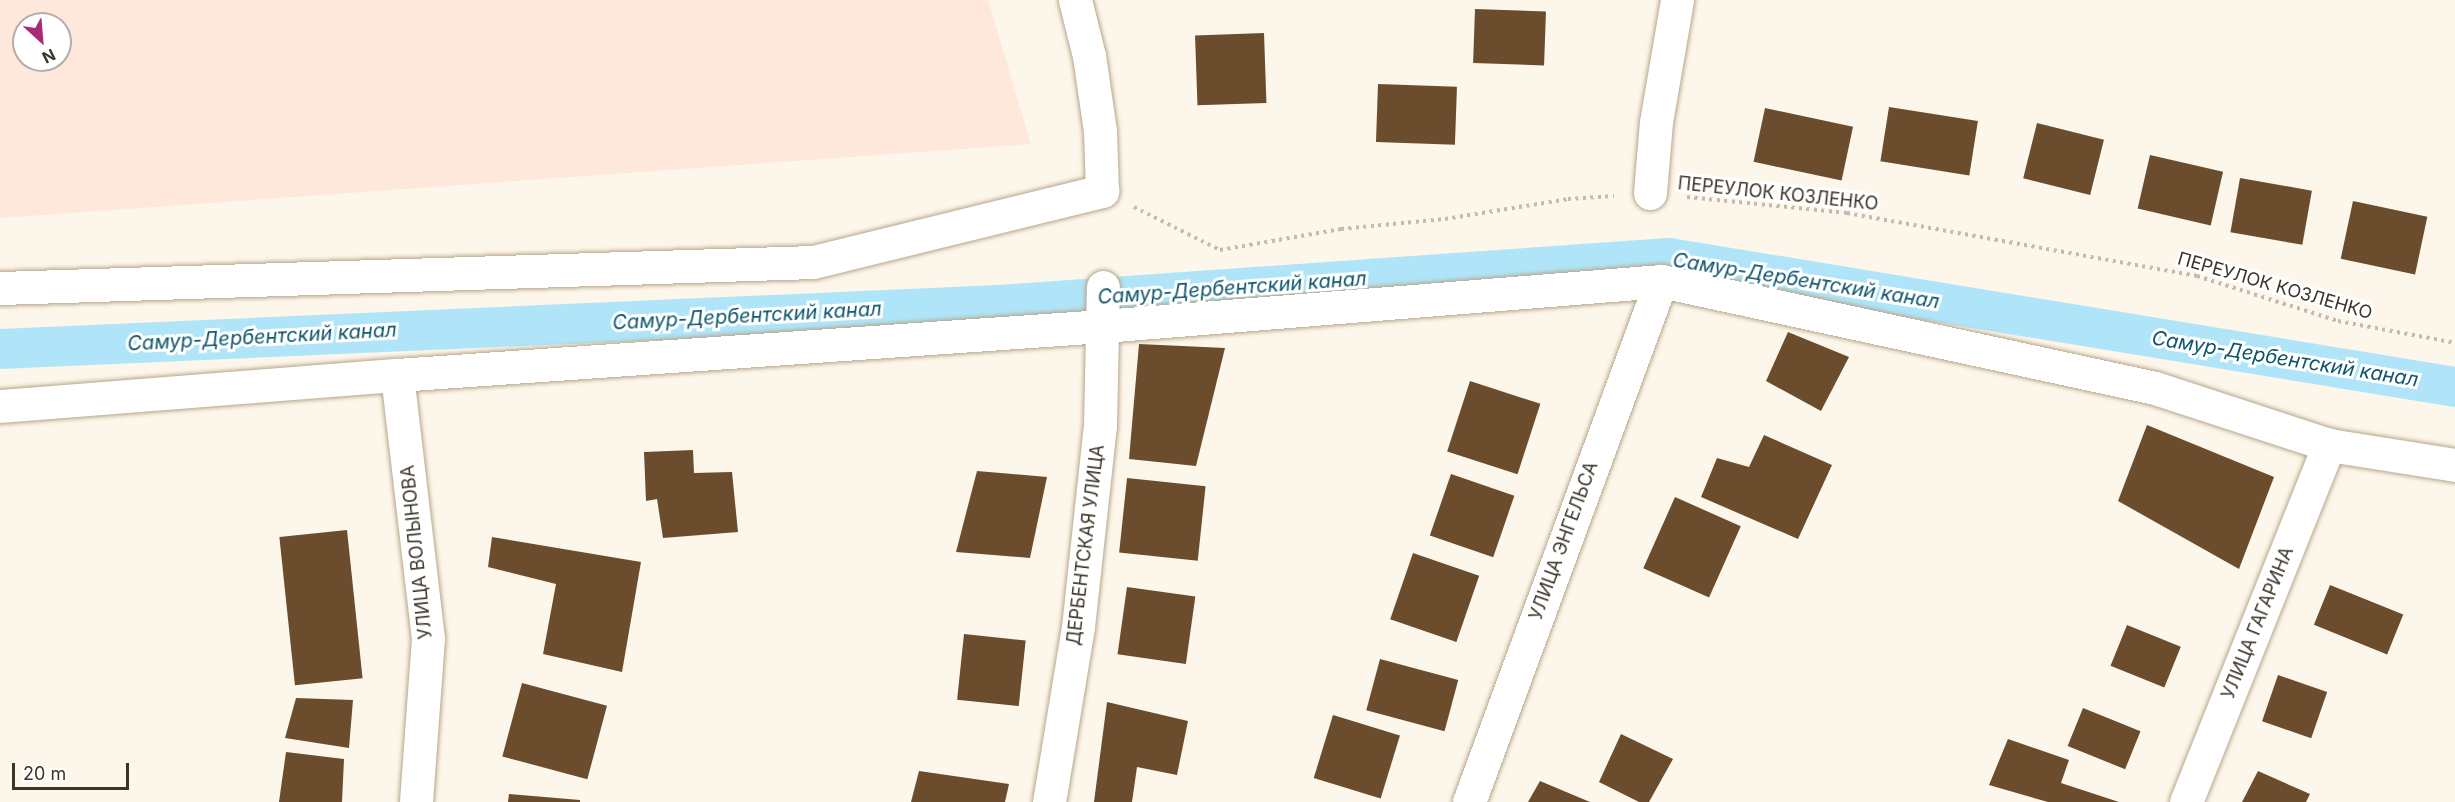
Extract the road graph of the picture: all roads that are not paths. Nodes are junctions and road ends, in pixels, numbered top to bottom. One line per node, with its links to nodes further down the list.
1 (1076, 0): 6 (street)
2 (1677, 0): 3 (street)
3 (1650, 193)
4 (1661, 281): 7 (street); 10 (street); 14 (street, УЛИЦА ЭНГЕЛЬСА)
5 (1103, 287): 7 (street, ДЕРБЕНТСКАЯ УЛИЦА)
6 (0, 288)
7 (1103, 326): 8 (street); 13 (street, ДЕРБЕНТСКАЯ УЛИЦА)
8 (397, 375): 9 (street); 12 (street, УЛИЦА ВОЛЫНОВА)
9 (0, 406)
10 (2329, 445): 11 (street); 15 (street, УЛИЦА ГАГАРИНА)
11 (2455, 465)
12 (416, 802)
13 (1049, 802)
14 (1469, 802)
15 (2186, 802)

